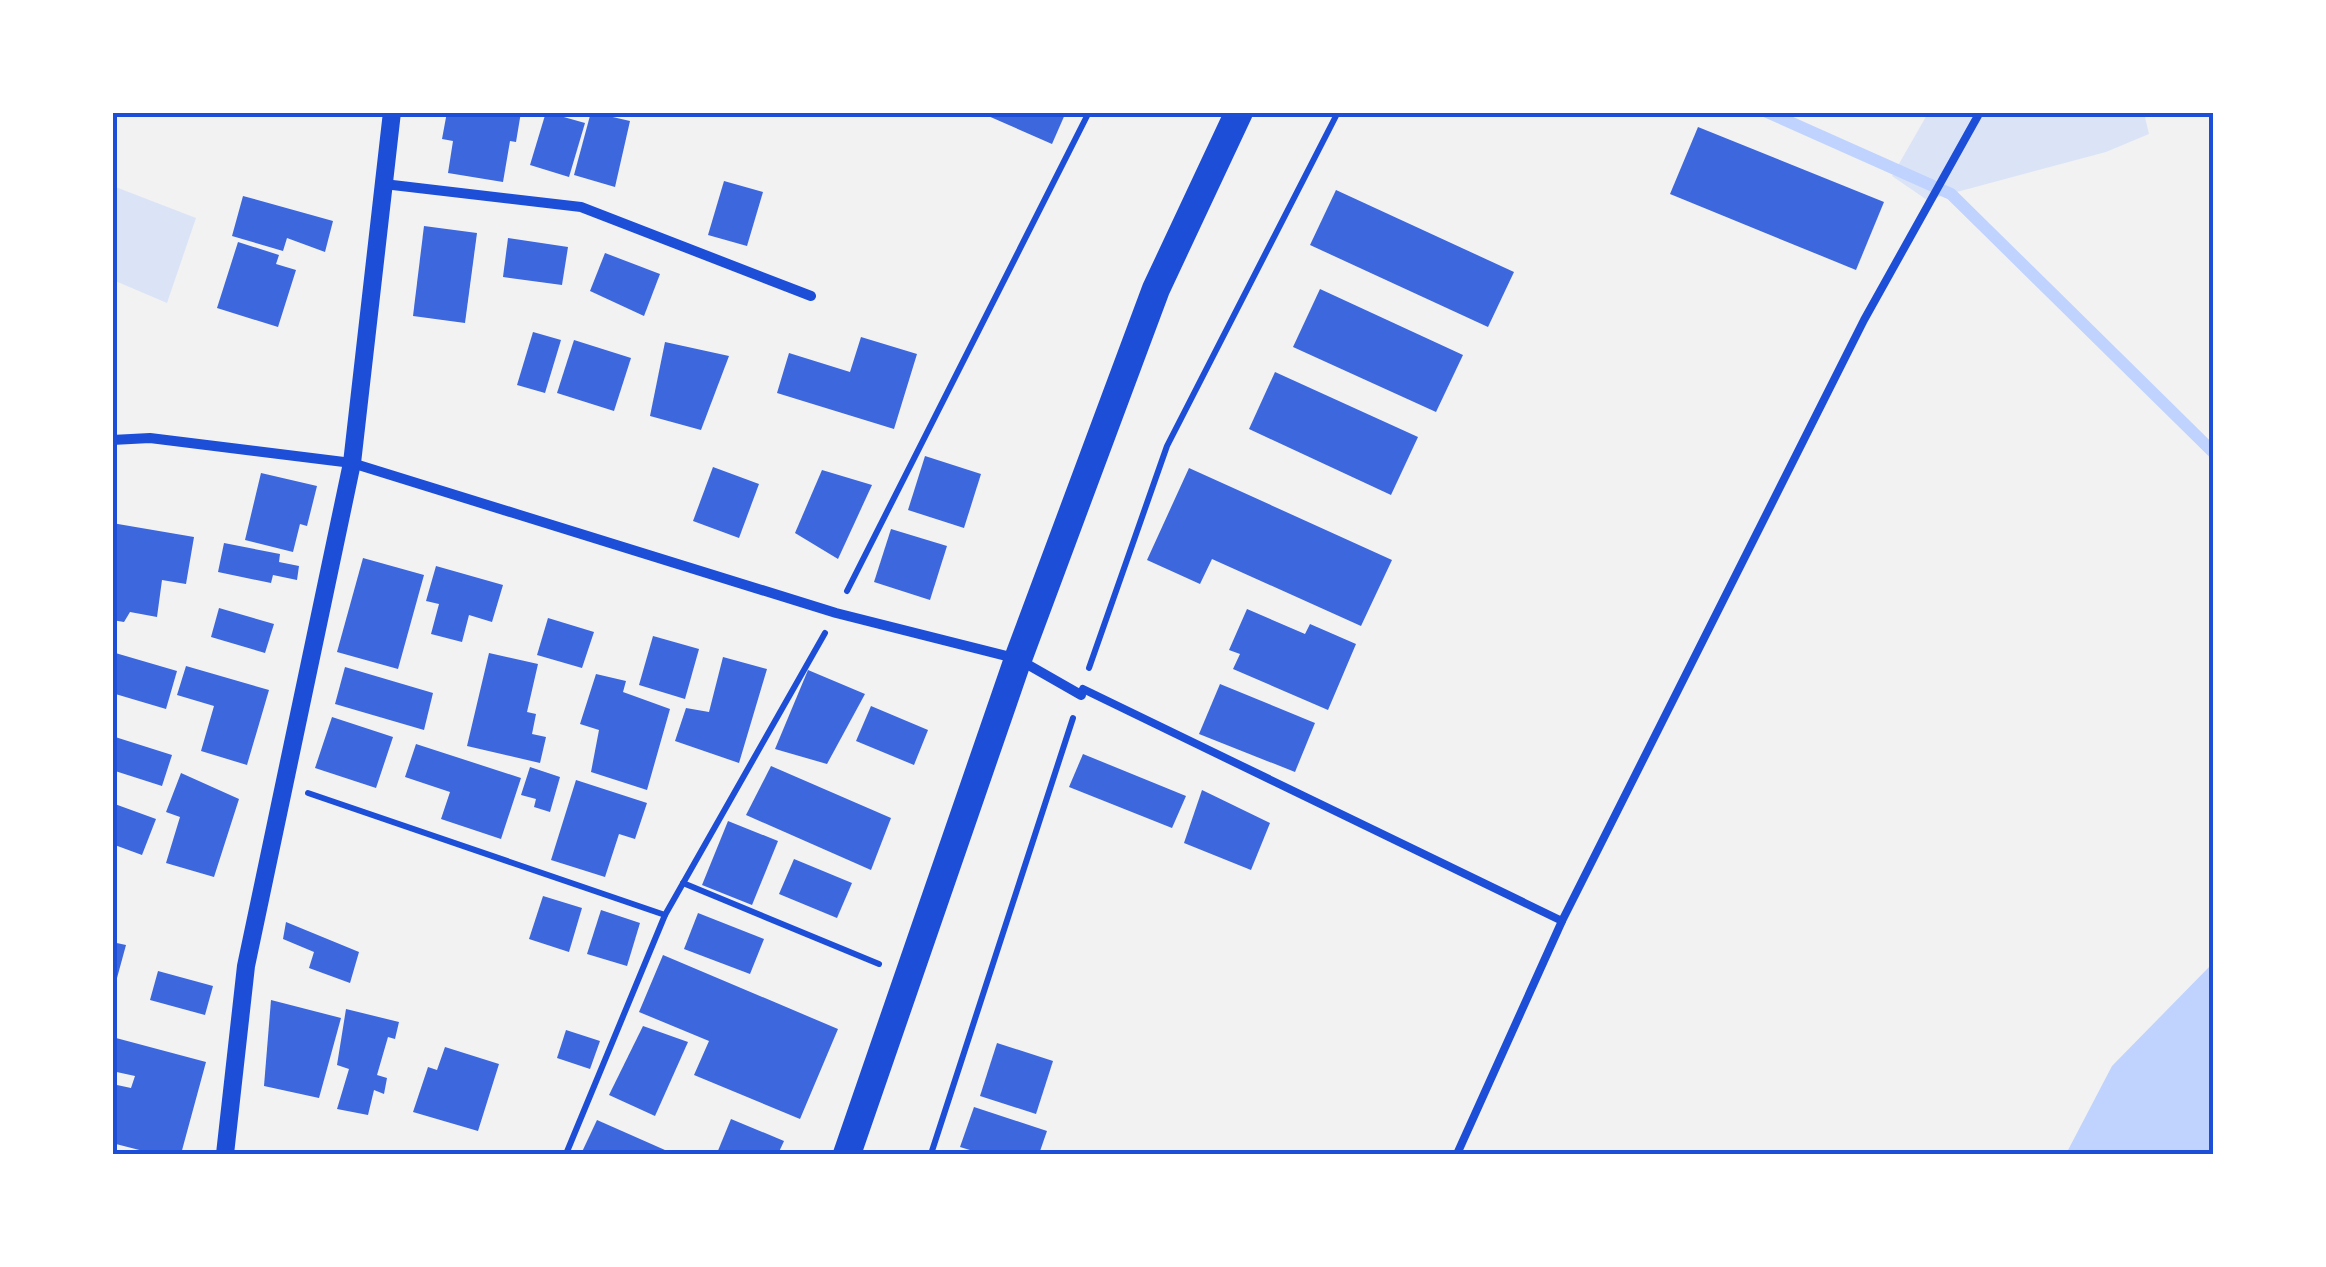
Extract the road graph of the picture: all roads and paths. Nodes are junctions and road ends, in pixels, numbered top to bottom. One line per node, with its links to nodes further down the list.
1 (392, 112): 5 (street)
2 (1239, 112): 9 (highway)
3 (1338, 112): 10 (path)
4 (1980, 112): 14 (lane)
5 (384, 184): 6 (street); 8 (street)
6 (811, 296)
7 (112, 440): 8 (street)
8 (352, 463): 9 (street); 11 (street)
9 (1018, 659): 10 (street); 15 (highway)
10 (1082, 692): 14 (lane); 18 (path)
11 (284, 784): 13 (path); 16 (street)
12 (683, 884): 15 (path)
13 (666, 915)
14 (1562, 921): 19 (lane)
15 (908, 976): 17 (highway)
16 (225, 1154)
17 (847, 1154)
18 (931, 1154)
19 (1457, 1154)

